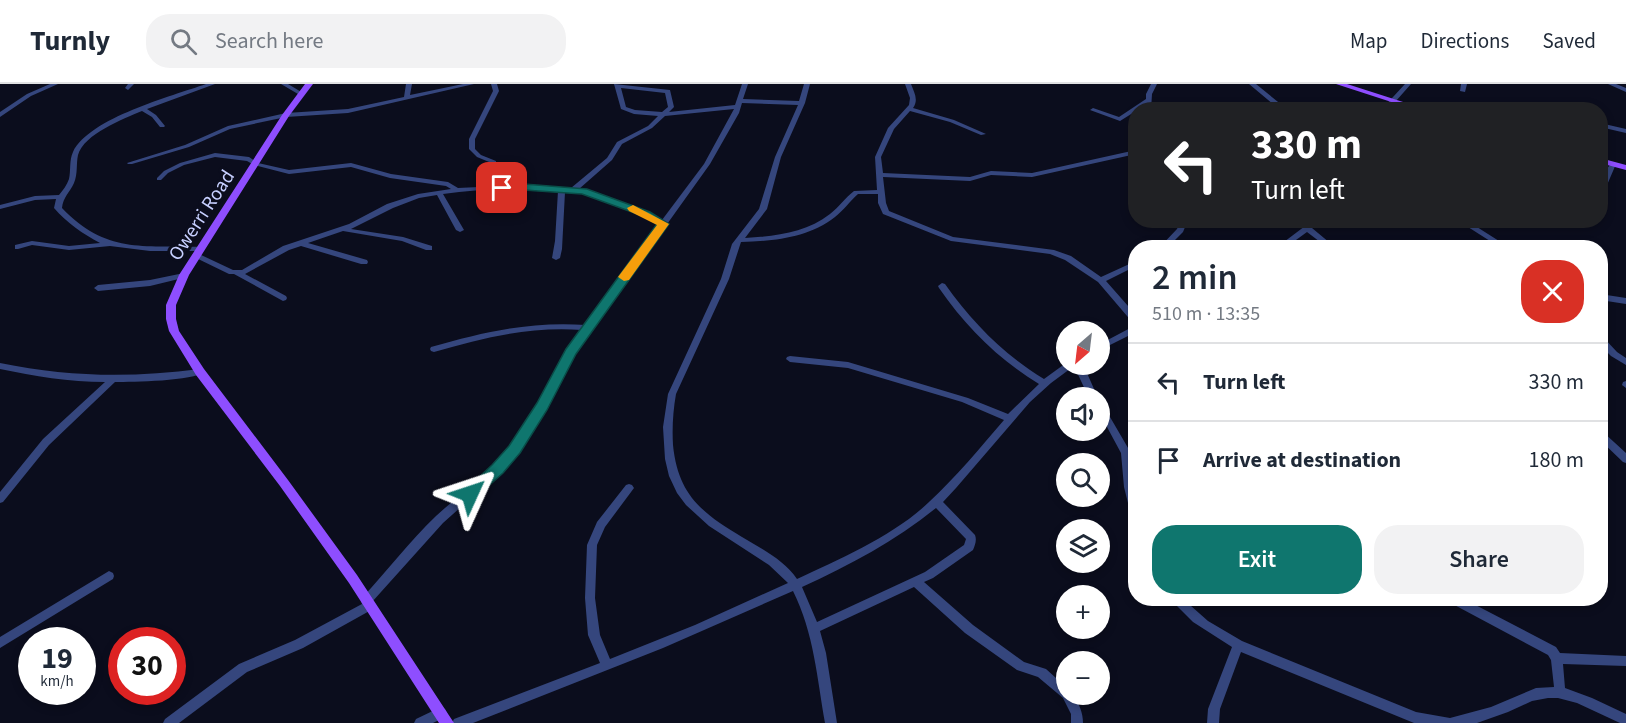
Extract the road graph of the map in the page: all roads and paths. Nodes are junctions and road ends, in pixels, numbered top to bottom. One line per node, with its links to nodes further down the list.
1 (55, 84): 32 (street)
2 (212, 84): 27 (street)
3 (284, 84): 19 (street)
4 (309, 84): 19 (main road, Owerri Road)
5 (409, 84): 20 (street)
6 (471, 84): 20 (street)
7 (494, 84): 39 (street)
8 (746, 84): 25 (street)
9 (807, 84): 26 (street)
10 (908, 84): 28 (street)
11 (1154, 84): 22 (street)
12 (1252, 84): 23 (street)
13 (1340, 84): 21 (main road)
14 (1395, 84): 17 (street)
15 (1611, 84): 18 (street)
16 (617, 85): 30 (street); 30 (street)
17 (1407, 85): 21 (street)
18 (1626, 90)
19 (300, 93): 33 (main road, Owerri Road)
20 (407, 97): 33 (street)
21 (1394, 100): 24 (main road)
22 (1147, 101)
23 (1275, 102)
24 (1400, 102)
25 (739, 104): 26 (street); 30 (street); 55 (street)
26 (802, 104): 61 (street)
27 (143, 109): 34 (street); 53 (street)
28 (909, 109): 37 (street); 45 (street)
29 (1094, 110): 31 (street)
30 (664, 114): 50 (street)
31 (1128, 114)
32 (0, 115)
33 (286, 115): 41 (street); 42 (main road, Owerri Road)
34 (162, 126)
35 (1608, 127): 36 (street)
36 (1626, 131)
37 (983, 134)
38 (1128, 154): 45 (street)
39 (494, 162)
40 (1608, 162): 43 (main road)
41 (130, 163)
42 (256, 164): 47 (street); 49 (street); 70 (main road, Owerri Road)
43 (1613, 164): 44 (main road); 46 (street)
44 (1626, 168)
45 (881, 175): 51 (street)
46 (1608, 175)
47 (159, 179)
48 (562, 189): 49 (street); 50 (street); 71 (street)
49 (457, 190): 52 (street)
50 (573, 190): 55 (street)
51 (881, 192): 61 (street); 76 (street)
52 (440, 193): 59 (street); 60 (street)
53 (60, 197): 54 (street); 66 (street)
54 (0, 207)
55 (663, 224): 83 (street)
56 (1181, 228): 62 (street)
57 (1473, 228): 65 (street)
58 (1308, 229): 63 (street); 64 (street)
59 (343, 230): 67 (street); 69 (street)
60 (460, 230)
61 (740, 240): 105 (street)
62 (1171, 240)
63 (1291, 240)
64 (1322, 240)
65 (1494, 240)
66 (112, 243): 68 (street); 70 (street)
67 (299, 243): 72 (street); 74 (street)
68 (18, 247)
69 (429, 248)
70 (198, 253): 74 (street); 75 (main road, Owerri Road)
71 (556, 258)
72 (364, 262)
73 (1128, 267): 76 (street)
74 (237, 273): 79 (street)
75 (184, 275): 78 (street); 91 (main road, Owerri Road)
76 (1101, 280): 82 (street)
77 (942, 286): 94 (street)
78 (98, 288)
79 (283, 298)
80 (1608, 298): 81 (street)
81 (1626, 301)
82 (1128, 312)
83 (587, 328): 87 (street); 106 (street)
84 (1128, 332): 85 (street)
85 (1110, 342)
86 (1608, 348): 89 (street)
87 (434, 349)
88 (790, 359): 95 (street)
89 (1626, 362)
90 (0, 366): 93 (street)
91 (200, 372): 93 (street); 106 (main road, Owerri Road)
92 (1057, 375): 94 (street)
93 (112, 380): 101 (street)
94 (1045, 384): 95 (street)
95 (1011, 419): 102 (street)
96 (1110, 422): 98 (street)
97 (1608, 442): 99 (street)
98 (1128, 449)
99 (1626, 459)
100 (629, 488): 114 (street)
101 (0, 499)
102 (936, 501): 104 (street); 105 (street)
103 (109, 576): 110 (street)
104 (915, 581): 109 (street); 115 (street)
105 (796, 585): 109 (street); 114 (street)
106 (368, 604): 118 (main road, Owerri Road); 120 (street)
107 (1182, 606): 111 (street)
108 (1466, 606): 112 (street)
109 (815, 628): 123 (street)
110 (0, 643)
111 (1238, 645): 125 (street); 126 (street)
112 (1557, 658): 113 (street); 116 (street)
113 (1626, 661)
114 (607, 665): 122 (street)
115 (1056, 685)
116 (1560, 693): 119 (street); 126 (street)
117 (1073, 705): 124 (street)
118 (444, 718): 121 (street)
119 (1624, 720)
120 (169, 723)
121 (420, 723)
122 (458, 723)
123 (831, 723)
124 (1077, 723)
125 (1213, 723)
126 (1450, 723)

